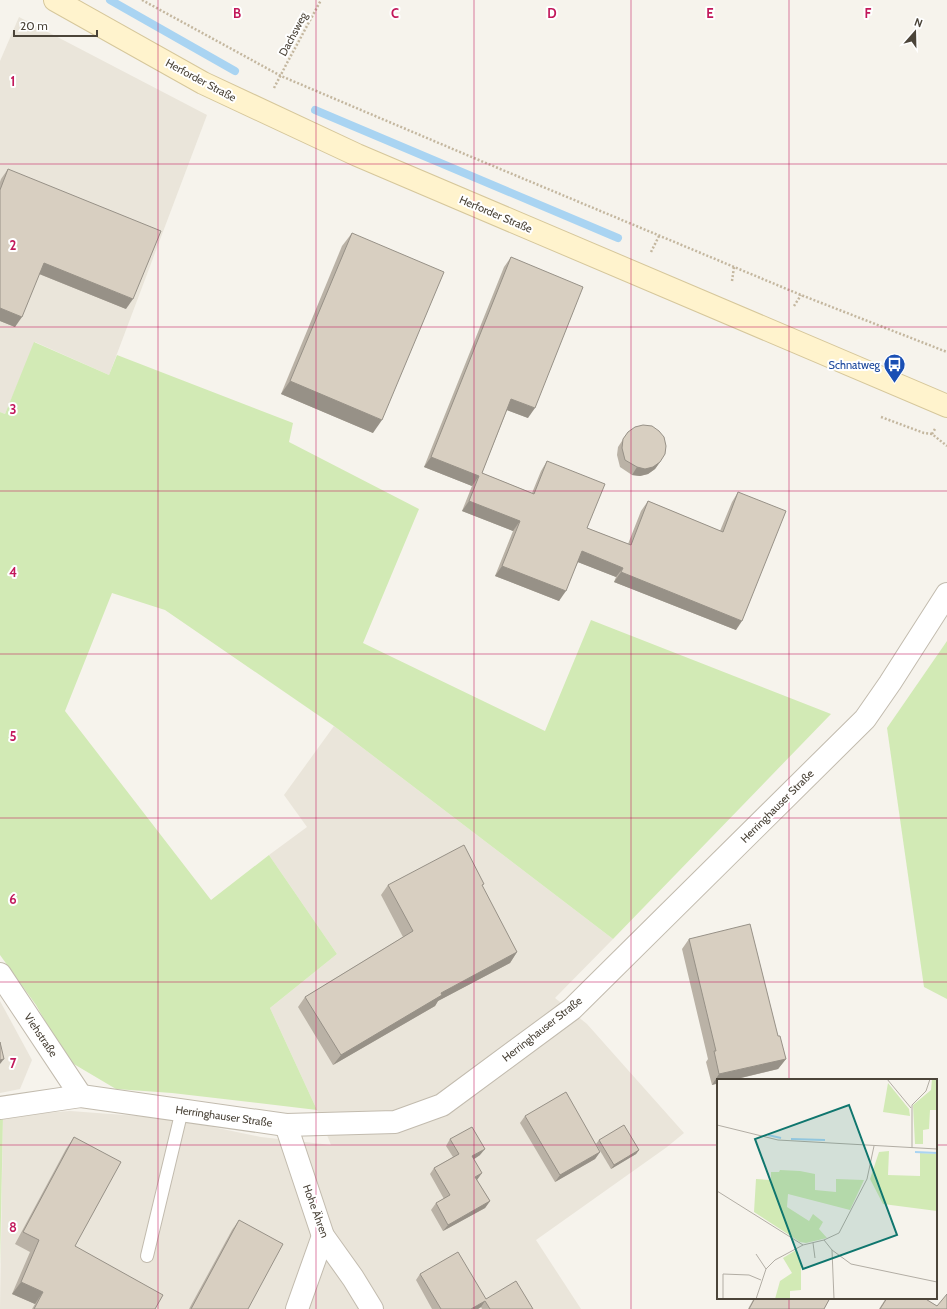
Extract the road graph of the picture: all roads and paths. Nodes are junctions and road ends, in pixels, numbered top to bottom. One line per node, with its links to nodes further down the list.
1 (55, 0): 10 (main road, Herforder Straße)
2 (142, 0): 4 (path)
3 (321, 0): 4 (path, Dachsweg)
4 (281, 76): 5 (path)
5 (734, 267): 6 (path); 7 (path)
6 (732, 281)
7 (801, 296): 8 (path); 9 (path)
8 (794, 306)
9 (947, 352)
10 (947, 406)
11 (881, 417): 13 (path)
12 (936, 428): 13 (path)
13 (932, 434): 14 (path)
14 (947, 446)
15 (947, 594): 20 (street, Herringhauser Straße)
16 (0, 974): 17 (street, Viehstraße)
17 (81, 1096): 18 (street, Herringhauser Straße); 19 (street, Herringhauser Straße)
18 (0, 1108)
19 (182, 1110): 20 (street, Herringhauser Straße); 22 (lane)
20 (286, 1125): 21 (street, Hohe Ähren)
21 (323, 1236): 23 (street); 24 (street, Hohe Ähren)
22 (147, 1256)
23 (298, 1309)
24 (372, 1309)

